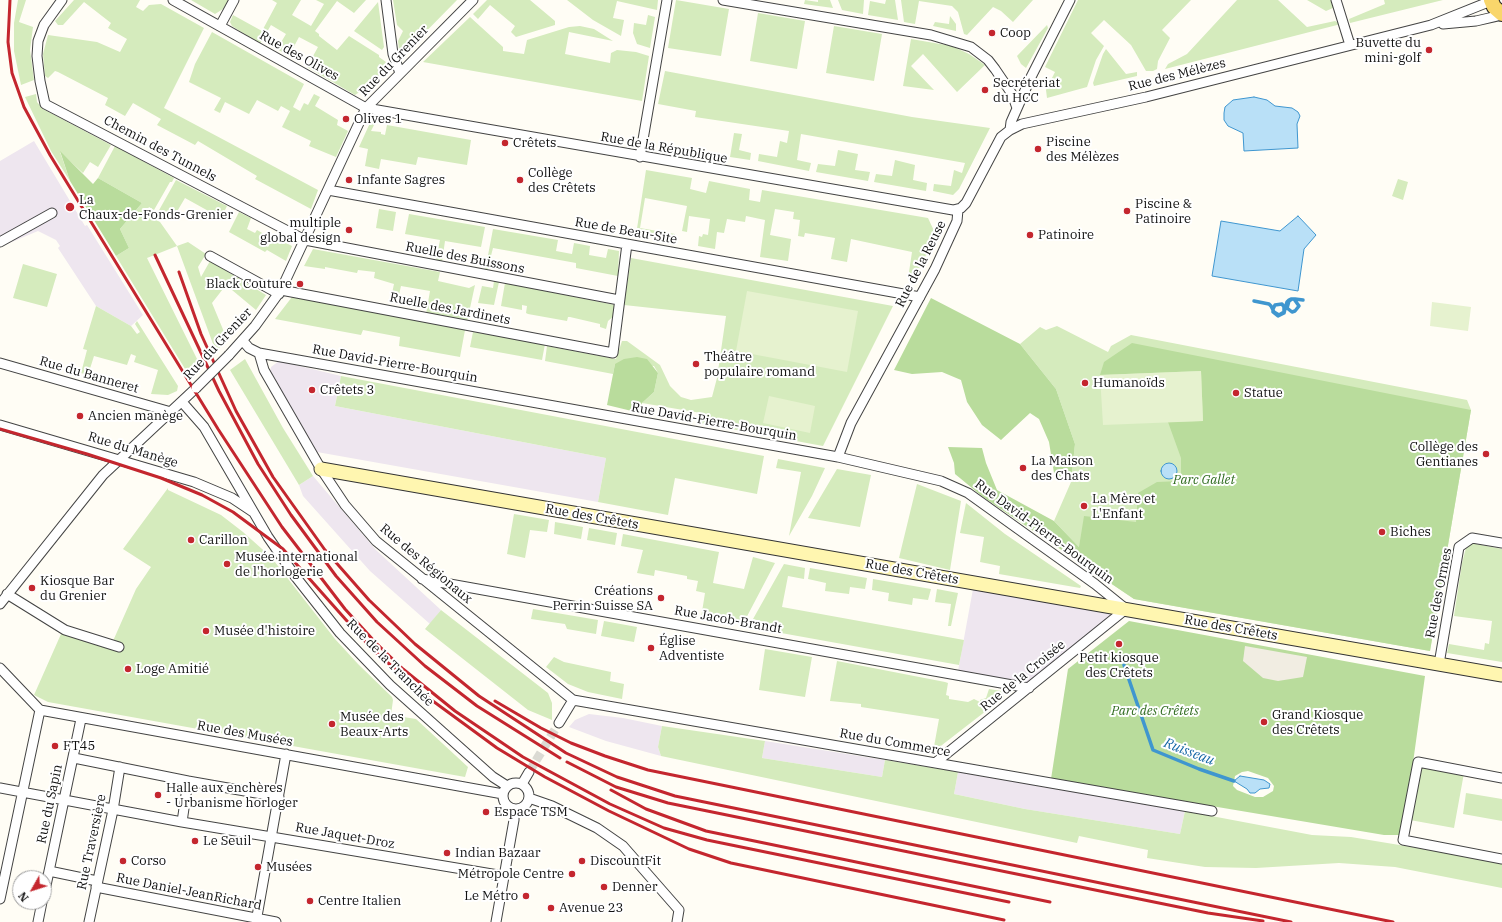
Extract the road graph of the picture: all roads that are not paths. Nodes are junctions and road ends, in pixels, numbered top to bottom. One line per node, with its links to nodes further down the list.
1 (62, 0): 23 (street, Chemin des Tunnels)
2 (173, 0): 13 (street, Rue des Olives)
3 (234, 0): 13 (street)
4 (386, 0): 15 (street)
5 (473, 0): 15 (street, Rue du Grenier)
6 (667, 0): 19 (street)
7 (723, 0): 17 (street)
8 (1070, 0): 17 (street, Rue de la Reuse)
9 (1336, 0): 14 (street)
10 (1491, 0): 11 (main road); 12 (street, Rue des Mélèzes)
11 (1502, 14): 12 (street, Rue des Mélèzes)
12 (1431, 25): 14 (street, Rue des Mélèzes)
13 (220, 26): 16 (street, Rue des Olives)
14 (1350, 45): 18 (street, Rue des Mélèzes)
15 (400, 72): 16 (street, Rue du Grenier)
16 (366, 108): 19 (street, Rue de la République); 20 (street, Rue du Grenier)
17 (1017, 108): 18 (street, Rue de la Reuse)
18 (1010, 130): 21 (street, Rue de la Reuse)
19 (640, 157): 21 (street, Rue de la République)
20 (328, 190): 23 (street, Rue du Grenier); 25 (street, Rue de Beau-Site)
21 (958, 210): 28 (street, Rue de la Reuse)
22 (52, 213): 24 (street)
23 (305, 240): 27 (street, Rue du Grenier); 29 (street, Ruelle des Buissons)
24 (0, 242)
25 (626, 244): 28 (street, Rue de Beau-Site); 29 (street)
26 (210, 256): 27 (street, Ruelle des Jardinets)
27 (280, 292): 29 (street, Ruelle des Jardinets); 30 (street, Rue du Grenier)
28 (920, 297): 36 (street, Rue de la Reuse)
29 (619, 300)
30 (243, 341): 31 (street); 33 (street, Rue du Grenier, bridge)
31 (259, 353): 36 (street, Rue David-Pierre-Bourquin); 38 (street, Rue des Régionaux)
32 (0, 363): 34 (street, Rue du Banneret)
33 (182, 402): 34 (street, Rue du Grenier); 39 (street, Rue de la Tranchée)
34 (171, 412): 37 (street, Rue du Grenier)
35 (0, 425): 37 (street, Rue du Manège)
36 (838, 457): 44 (street, Rue David-Pierre-Bourquin)
37 (120, 460): 39 (street, Rue du Manège); 42 (street, Rue du Grenier)
38 (321, 469): 41 (street, Rue des Régionaux); 44 (street, Rue des Crêtets)
39 (254, 513): 63 (street, Rue de la Tranchée)
40 (1502, 543): 46 (street, Rue des Ormes)
41 (421, 579): 49 (street, Rue Jacob-Brandt); 50 (street, Rue des Régionaux)
42 (7, 594): 43 (street, Rue du Grenier); 45 (street)
43 (0, 604)
44 (1126, 609): 46 (street, Rue des Crêtets); 49 (street, Rue de la Croisée)
45 (119, 647)
46 (1438, 664): 48 (street, Rue des Crêtets)
47 (0, 668): 51 (street)
48 (1502, 676)
49 (1029, 688): 56 (street, Rue de la Croisée)
50 (573, 700): 53 (street); 56 (street, Rue du Commerce)
51 (40, 710): 52 (street, Rue des Musées); 64 (street)
52 (82, 719): 54 (street, Rue des Musées); 55 (street, Rue du Sapin)
53 (559, 723)
54 (286, 754): 63 (street, Rue des Musées); 65 (street)
55 (74, 758): 57 (street); 67 (street, Rue du Sapin)
56 (935, 763): 70 (street, Rue du Commerce)
57 (120, 768): 60 (street); 69 (street, Rue Traversière)
58 (529, 772): 61 (street)
59 (1502, 778): 73 (street)
60 (188, 781): 65 (street); 71 (street)
61 (522, 784): 63 (street); 66 (street)
62 (0, 788): 64 (street, Rue Jaquet-Droz)
63 (505, 790): 68 (street)
64 (24, 792): 67 (street, Rue Jaquet-Droz); 78 (street)
65 (279, 797): 72 (street)
66 (530, 798): 68 (street); 85 (street)
67 (64, 800): 69 (street, Rue Jaquet-Droz); 74 (street, Rue du Sapin)
68 (514, 809): 76 (street)
69 (113, 810): 71 (street, Rue Jaquet-Droz); 77 (street, Rue Traversière)
70 (1212, 811)
71 (182, 822): 72 (street, Rue Jaquet-Droz)
72 (272, 836): 76 (street, Rue Jaquet-Droz); 80 (street)
73 (1502, 859)
74 (49, 870)
75 (52, 872): 77 (street, Rue Daniel-JeanRichard)
76 (504, 876): 84 (street)
77 (97, 884): 80 (street, Rue Daniel-JeanRichard); 82 (street, Rue Traversière)
78 (0, 899)
79 (40, 910): 81 (street)
80 (257, 920): 83 (street, Rue Daniel-JeanRichard)
81 (38, 922)
82 (89, 922)
83 (276, 922)
84 (496, 922)
85 (677, 922)

